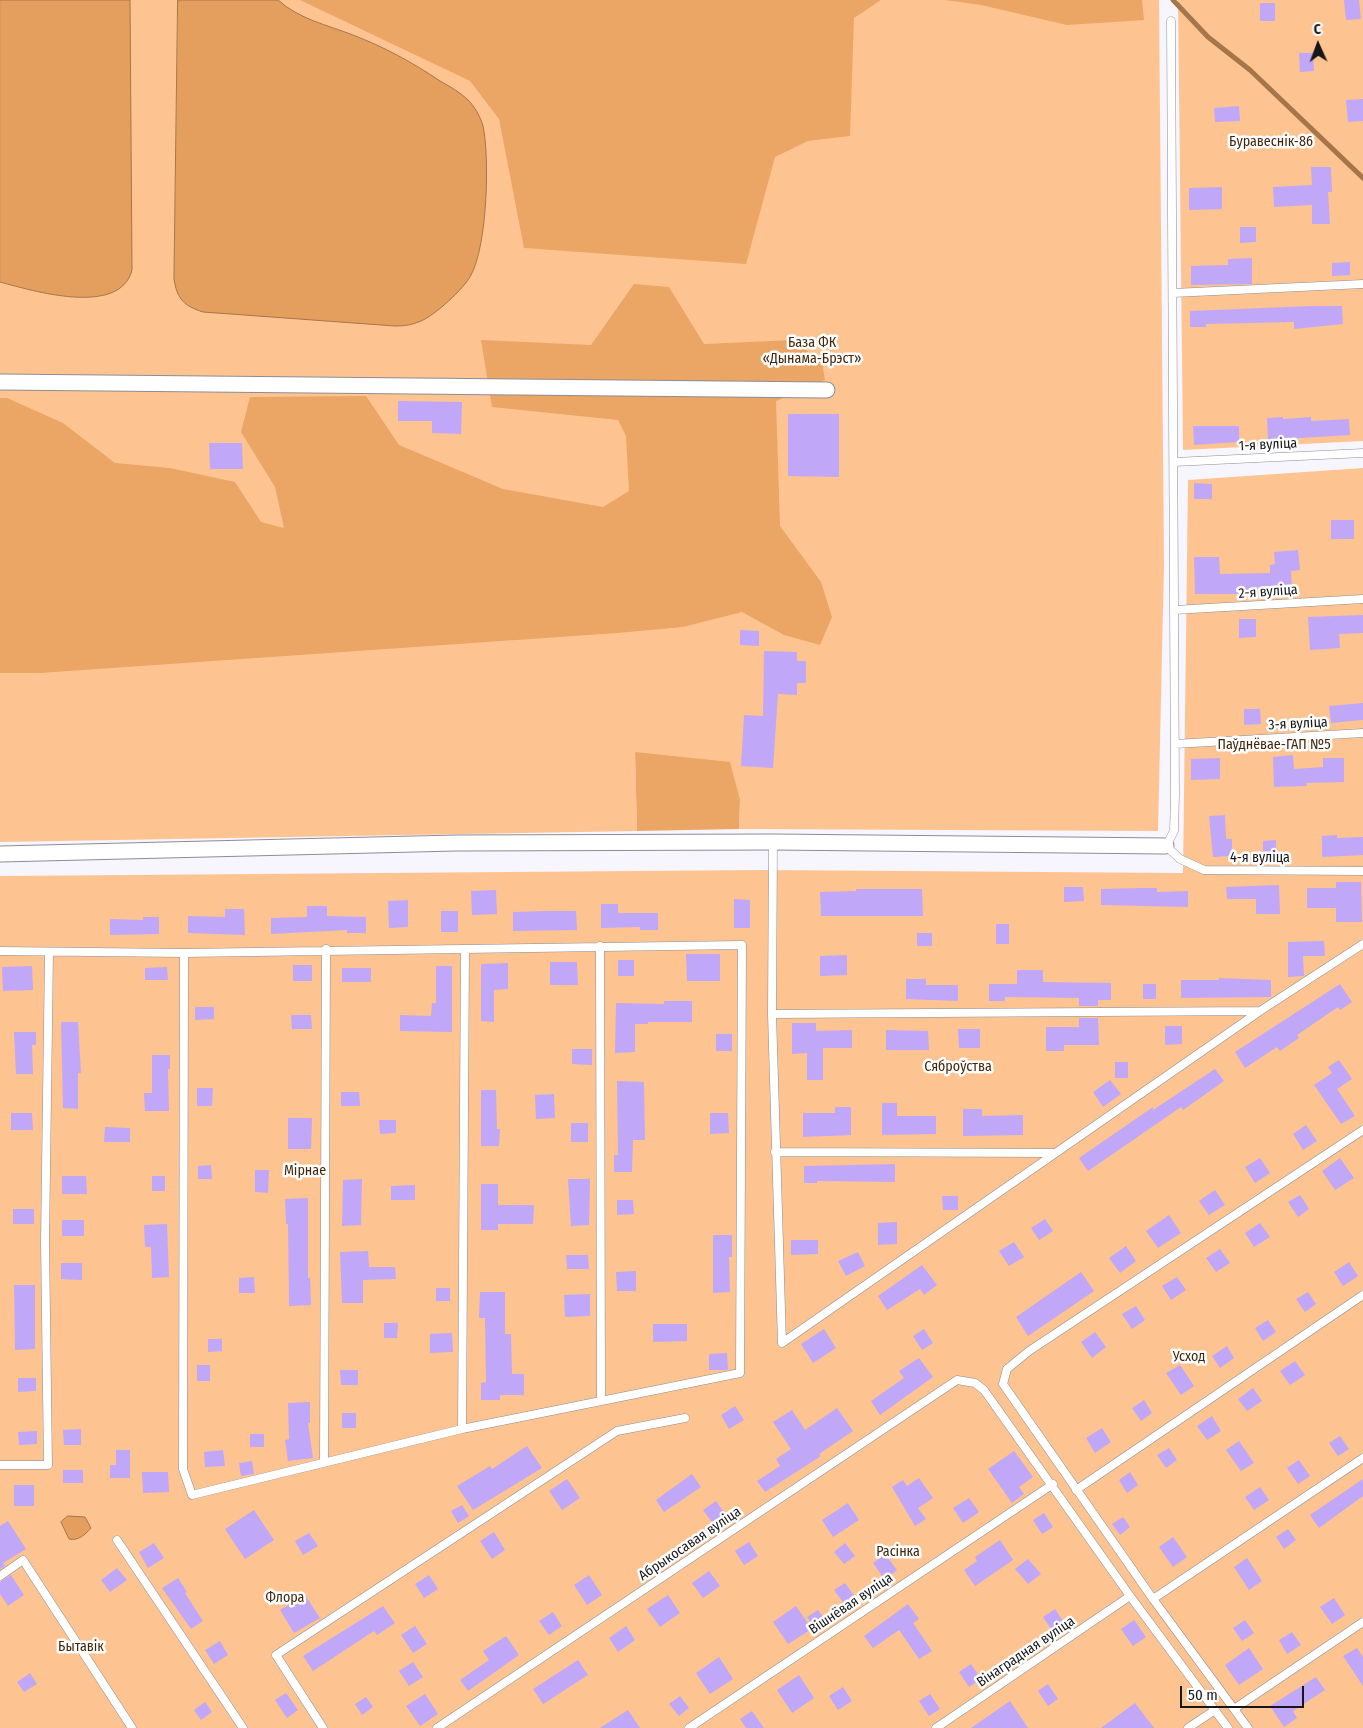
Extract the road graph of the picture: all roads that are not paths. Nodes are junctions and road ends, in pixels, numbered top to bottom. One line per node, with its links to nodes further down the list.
1 (1171, 21): 3 (lane)
2 (1363, 284): 3 (lane)
3 (1173, 293): 7 (lane)
4 (0, 382): 5 (street)
5 (827, 390)
6 (1363, 452): 7 (lane, 1-я вуліца)
7 (1174, 462): 9 (lane)
8 (1363, 599): 9 (lane, 2-я вуліца)
9 (1174, 610): 11 (lane)
10 (1363, 733): 11 (lane, 3-я вуліца)
11 (1175, 744): 13 (lane)
12 (773, 842): 13 (street); 14 (street); 24 (lane)
13 (1166, 846): 15 (lane, 4-я вуліца)
14 (0, 854)
15 (1363, 871)
16 (1363, 944): 23 (lane)
17 (600, 946): 19 (lane); 29 (lane); 29 (lane)
18 (326, 949): 19 (lane); 22 (lane); 33 (lane)
19 (464, 949): 31 (lane)
20 (0, 951): 21 (lane)
21 (49, 952): 22 (lane); 34 (lane)
22 (184, 953): 33 (lane)
23 (1260, 1011): 24 (lane); 27 (lane)
24 (772, 1014): 26 (lane)
25 (1363, 1130): 36 (lane)
26 (775, 1152): 27 (lane); 27 (lane)
27 (1054, 1153)
28 (1363, 1295): 36 (lane)
29 (601, 1400): 31 (lane)
30 (685, 1418): 46 (lane)
31 (462, 1429): 33 (lane)
32 (1363, 1458): 40 (lane)
33 (324, 1462)
34 (0, 1465)
35 (1053, 1484): 39 (lane); 47 (lane, Абрыкосавая вуліца); 48 (lane, Вішнёвая вуліца)
36 (1076, 1490): 40 (lane)
37 (117, 1540): 45 (lane)
38 (0, 1576): 44 (lane)
39 (1130, 1596): 43 (lane); 49 (lane, Вінаградная вуліца)
40 (1153, 1599): 42 (lane)
41 (1363, 1622): 42 (lane)
42 (1234, 1708): 52 (lane)
43 (1215, 1710): 50 (lane); 51 (lane)
44 (132, 1728)
45 (243, 1728)
46 (323, 1728)
47 (437, 1728)
48 (689, 1728)
49 (936, 1728)
50 (1188, 1728)
51 (1228, 1728)
52 (1248, 1728)

